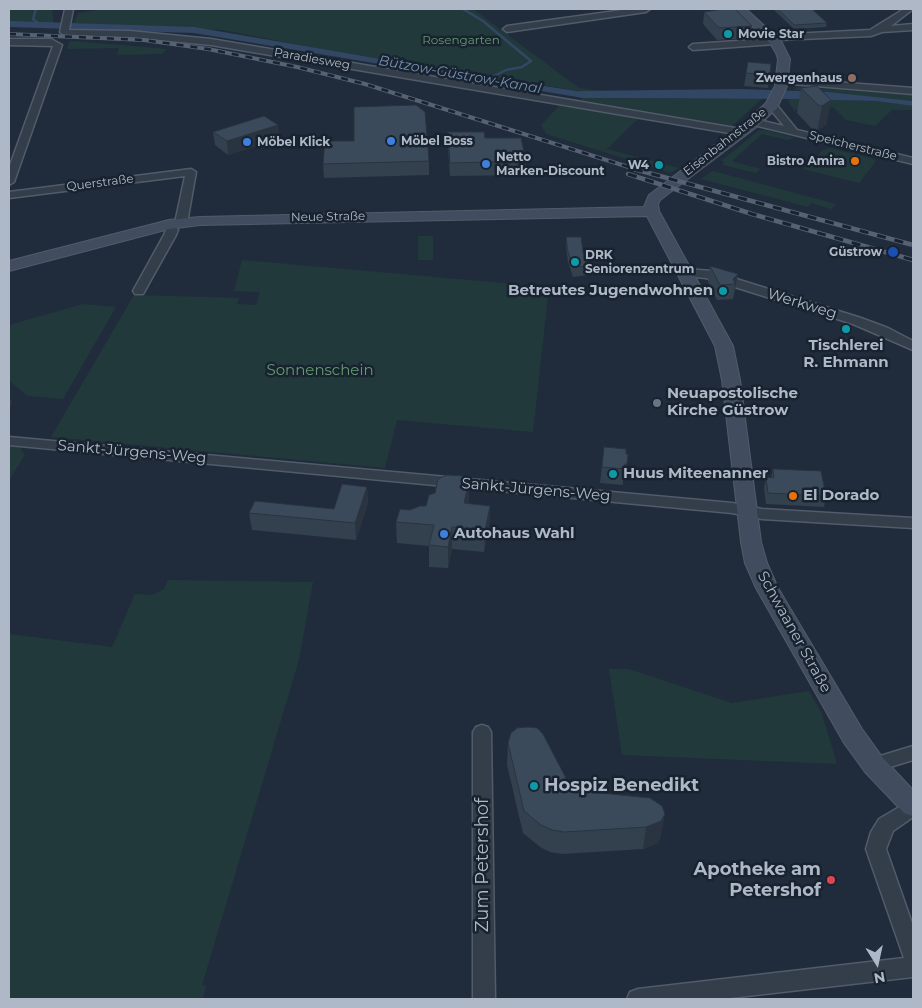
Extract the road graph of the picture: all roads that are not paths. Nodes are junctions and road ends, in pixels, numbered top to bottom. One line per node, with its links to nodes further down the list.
1 (69, 9): 16 (street, Paradiesweg)
2 (646, 9): 7 (street)
3 (740, 9): 9 (main road, Eisenbahnstraße)
4 (747, 9): 9 (main road, Eisenbahnstraße)
5 (909, 9): 8 (street)
6 (913, 27): 8 (street)
7 (507, 29)
8 (880, 29): 9 (street)
9 (773, 40): 11 (street); 12 (main road, Eisenbahnstraße)
10 (9, 42): 19 (street)
11 (693, 47)
12 (781, 84): 13 (street); 14 (main road, Eisenbahnstraße)
13 (913, 91)
14 (773, 104): 15 (main road, Eisenbahnstraße); 17 (street, Speicherstraße)
15 (754, 122): 16 (main road, Eisenbahnstraße); 17 (street, Speicherstraße)
16 (741, 132): 21 (main road, Eisenbahnstraße)
17 (793, 132): 18 (street, Speicherstraße)
18 (913, 161)
19 (9, 182)
20 (9, 195): 22 (street, Querstraße)
21 (652, 211): 22 (main road, Neue Straße); 24 (main road, Schwaaner Straße)
22 (175, 224): 23 (main road, Neue Straße); 25 (street)
23 (9, 266)
24 (687, 273): 26 (street, Werkweg); 28 (main road, Schwaaner Straße)
25 (139, 291)
26 (913, 346)
27 (9, 440): 28 (street, Sankt-Jürgens-Weg)
28 (746, 511): 29 (street, Sankt-Jürgens-Weg); 32 (main road, Schwaaner Straße)
29 (913, 523)
30 (482, 732): 36 (street, Zum Petershof)
31 (913, 753): 32 (street)
32 (874, 765): 33 (main road, Schwaaner Straße)
33 (913, 806): 34 (street)
34 (913, 955)
35 (913, 966): 37 (street)
36 (484, 999)
37 (638, 999)

